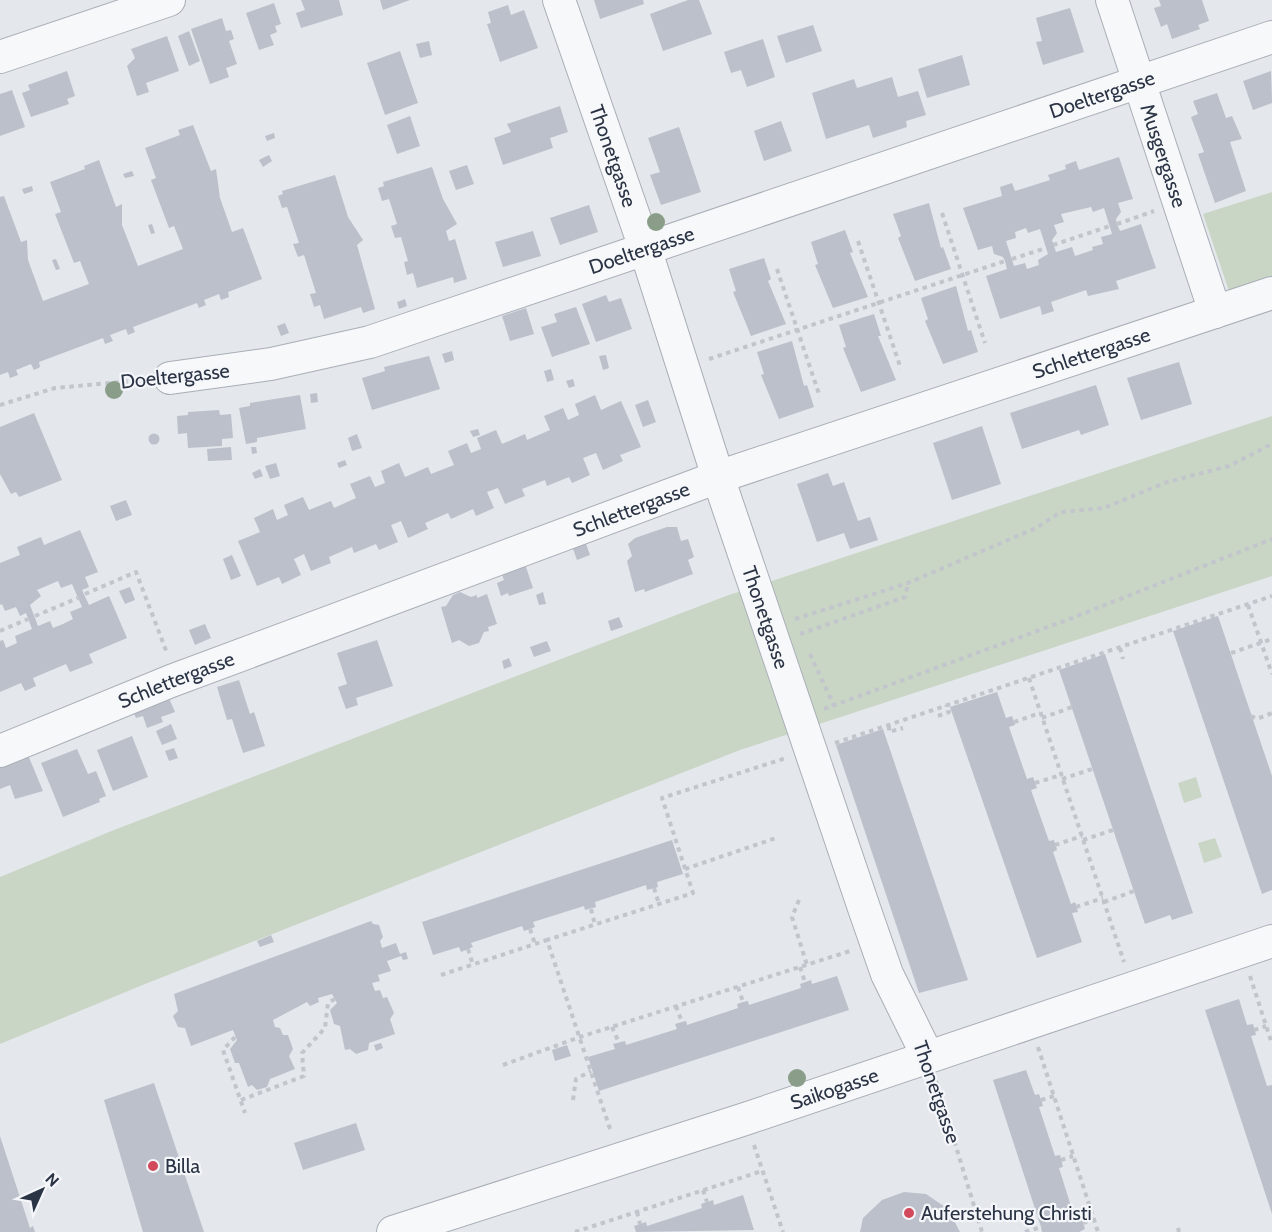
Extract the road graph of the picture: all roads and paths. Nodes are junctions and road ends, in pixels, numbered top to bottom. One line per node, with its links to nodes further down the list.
1 (169, 0): 5 (street)
2 (559, 0): 13 (street, Thonetgasse)
3 (1112, 0): 6 (street, Musgergasse)
4 (1272, 37): 6 (street, Doeltergasse)
5 (0, 57)
6 (1140, 82): 7 (street, Musgergasse); 13 (street, Doeltergasse)
7 (1179, 202): 9 (path); 21 (street, Musgergasse)
8 (942, 213): 18 (path)
9 (1117, 224)
10 (1110, 226): 12 (path)
11 (858, 241): 20 (path)
12 (1053, 245)
13 (645, 248): 24 (street, Thonetgasse); 26 (street, Doeltergasse)
14 (1046, 248): 15 (path)
15 (1012, 259)
16 (1005, 261): 18 (path)
17 (777, 269): 22 (path)
18 (962, 276): 20 (path); 23 (path)
19 (1272, 293): 21 (street, Schlettergasse)
20 (879, 303): 22 (path); 25 (path)
21 (1215, 312): 30 (street, Schlettergasse)
22 (797, 330): 24 (path); 27 (path)
23 (985, 343)
24 (683, 368): 30 (street, Thonetgasse)
25 (901, 369)
26 (170, 378): 28 (path, Doeltergasse)
27 (819, 397)
28 (0, 405)
29 (1272, 444): 32 (path)
30 (718, 477): 39 (street, Thonetgasse); 48 (street, Schlettergasse)
31 (1272, 539): 32 (path)
32 (908, 583): 39 (path)
33 (84, 594): 48 (path)
34 (1272, 597): 36 (path)
35 (78, 598): 37 (path)
36 (1248, 605): 42 (path); 43 (path)
37 (35, 616)
38 (28, 619): 40 (path)
39 (769, 628): 103 (street, Thonetgasse)
40 (0, 631)
41 (1272, 639): 42 (path)
42 (1261, 643): 44 (path); 46 (path)
43 (1120, 648): 45 (path); 47 (path)
44 (1231, 653)
45 (1124, 659)
46 (1272, 674)
47 (1029, 678): 49 (path); 52 (path)
48 (177, 679): 59 (street, Schlettergasse)
49 (946, 705): 53 (path); 56 (path)
50 (1072, 707): 52 (path)
51 (1272, 713): 54 (path)
52 (1041, 715): 55 (path); 62 (path)
53 (938, 716)
54 (1251, 716)
55 (1014, 722)
56 (888, 726): 57 (path); 58 (path)
57 (903, 728)
58 (834, 743)
59 (0, 751)
60 (794, 756): 68 (path)
61 (1092, 769): 62 (path)
62 (1062, 777): 63 (path); 66 (path)
63 (1035, 783)
64 (1113, 830): 66 (path)
65 (776, 838): 68 (path)
66 (1083, 838): 67 (path); 72 (path)
67 (1055, 845)
68 (685, 869): 73 (path)
69 (654, 888): 73 (path)
70 (1134, 891): 72 (path)
71 (799, 900): 84 (path)
72 (1103, 900): 74 (path); 90 (path)
73 (659, 904): 76 (path)
74 (1076, 907)
75 (591, 909): 76 (path)
76 (595, 925): 78 (path)
77 (530, 929): 80 (path)
78 (547, 940): 80 (path); 99 (path)
79 (1272, 941): 90 (street, Saikogasse)
80 (535, 944): 83 (path)
81 (858, 948): 84 (path)
82 (468, 949): 83 (path)
83 (473, 964): 86 (path)
84 (807, 965): 85 (path)
85 (800, 967): 88 (path); 89 (path)
86 (441, 975)
87 (1249, 975): 95 (path)
88 (805, 982)
89 (738, 987): 92 (path); 93 (path)
90 (1133, 988): 103 (street, Saikogasse)
91 (335, 999): 107 (path)
92 (743, 1002)
93 (676, 1006): 94 (path); 96 (path)
94 (682, 1022)
95 (1266, 1026): 97 (path); 102 (path)
96 (612, 1027): 99 (path); 100 (path)
97 (1254, 1030)
98 (235, 1037): 107 (path)
99 (580, 1037): 104 (path); 105 (path)
100 (618, 1043)
101 (1037, 1044): 106 (path)
102 (1272, 1044)
103 (928, 1058): 123 (street, Saikogasse); 126 (path, Thonetgasse)
104 (503, 1065)
105 (591, 1071): 108 (path); 111 (path)
106 (1054, 1096): 109 (path); 113 (path)
107 (241, 1100): 110 (path)
108 (573, 1100)
109 (1041, 1100)
110 (245, 1113)
111 (610, 1129)
112 (751, 1136): 115 (path)
113 (1073, 1156): 114 (path); 119 (path)
114 (1061, 1160)
115 (762, 1171): 116 (path); 125 (path)
116 (703, 1190): 117 (path); 118 (path)
117 (707, 1202)
118 (637, 1212): 121 (path); 124 (path)
119 (1094, 1219): 120 (path); 128 (path)
120 (1083, 1223)
121 (639, 1224)
122 (1041, 1227): 127 (path)
123 (393, 1232)
124 (575, 1232)
125 (783, 1232)
126 (982, 1232)
127 (1025, 1232)
128 (1098, 1232)

